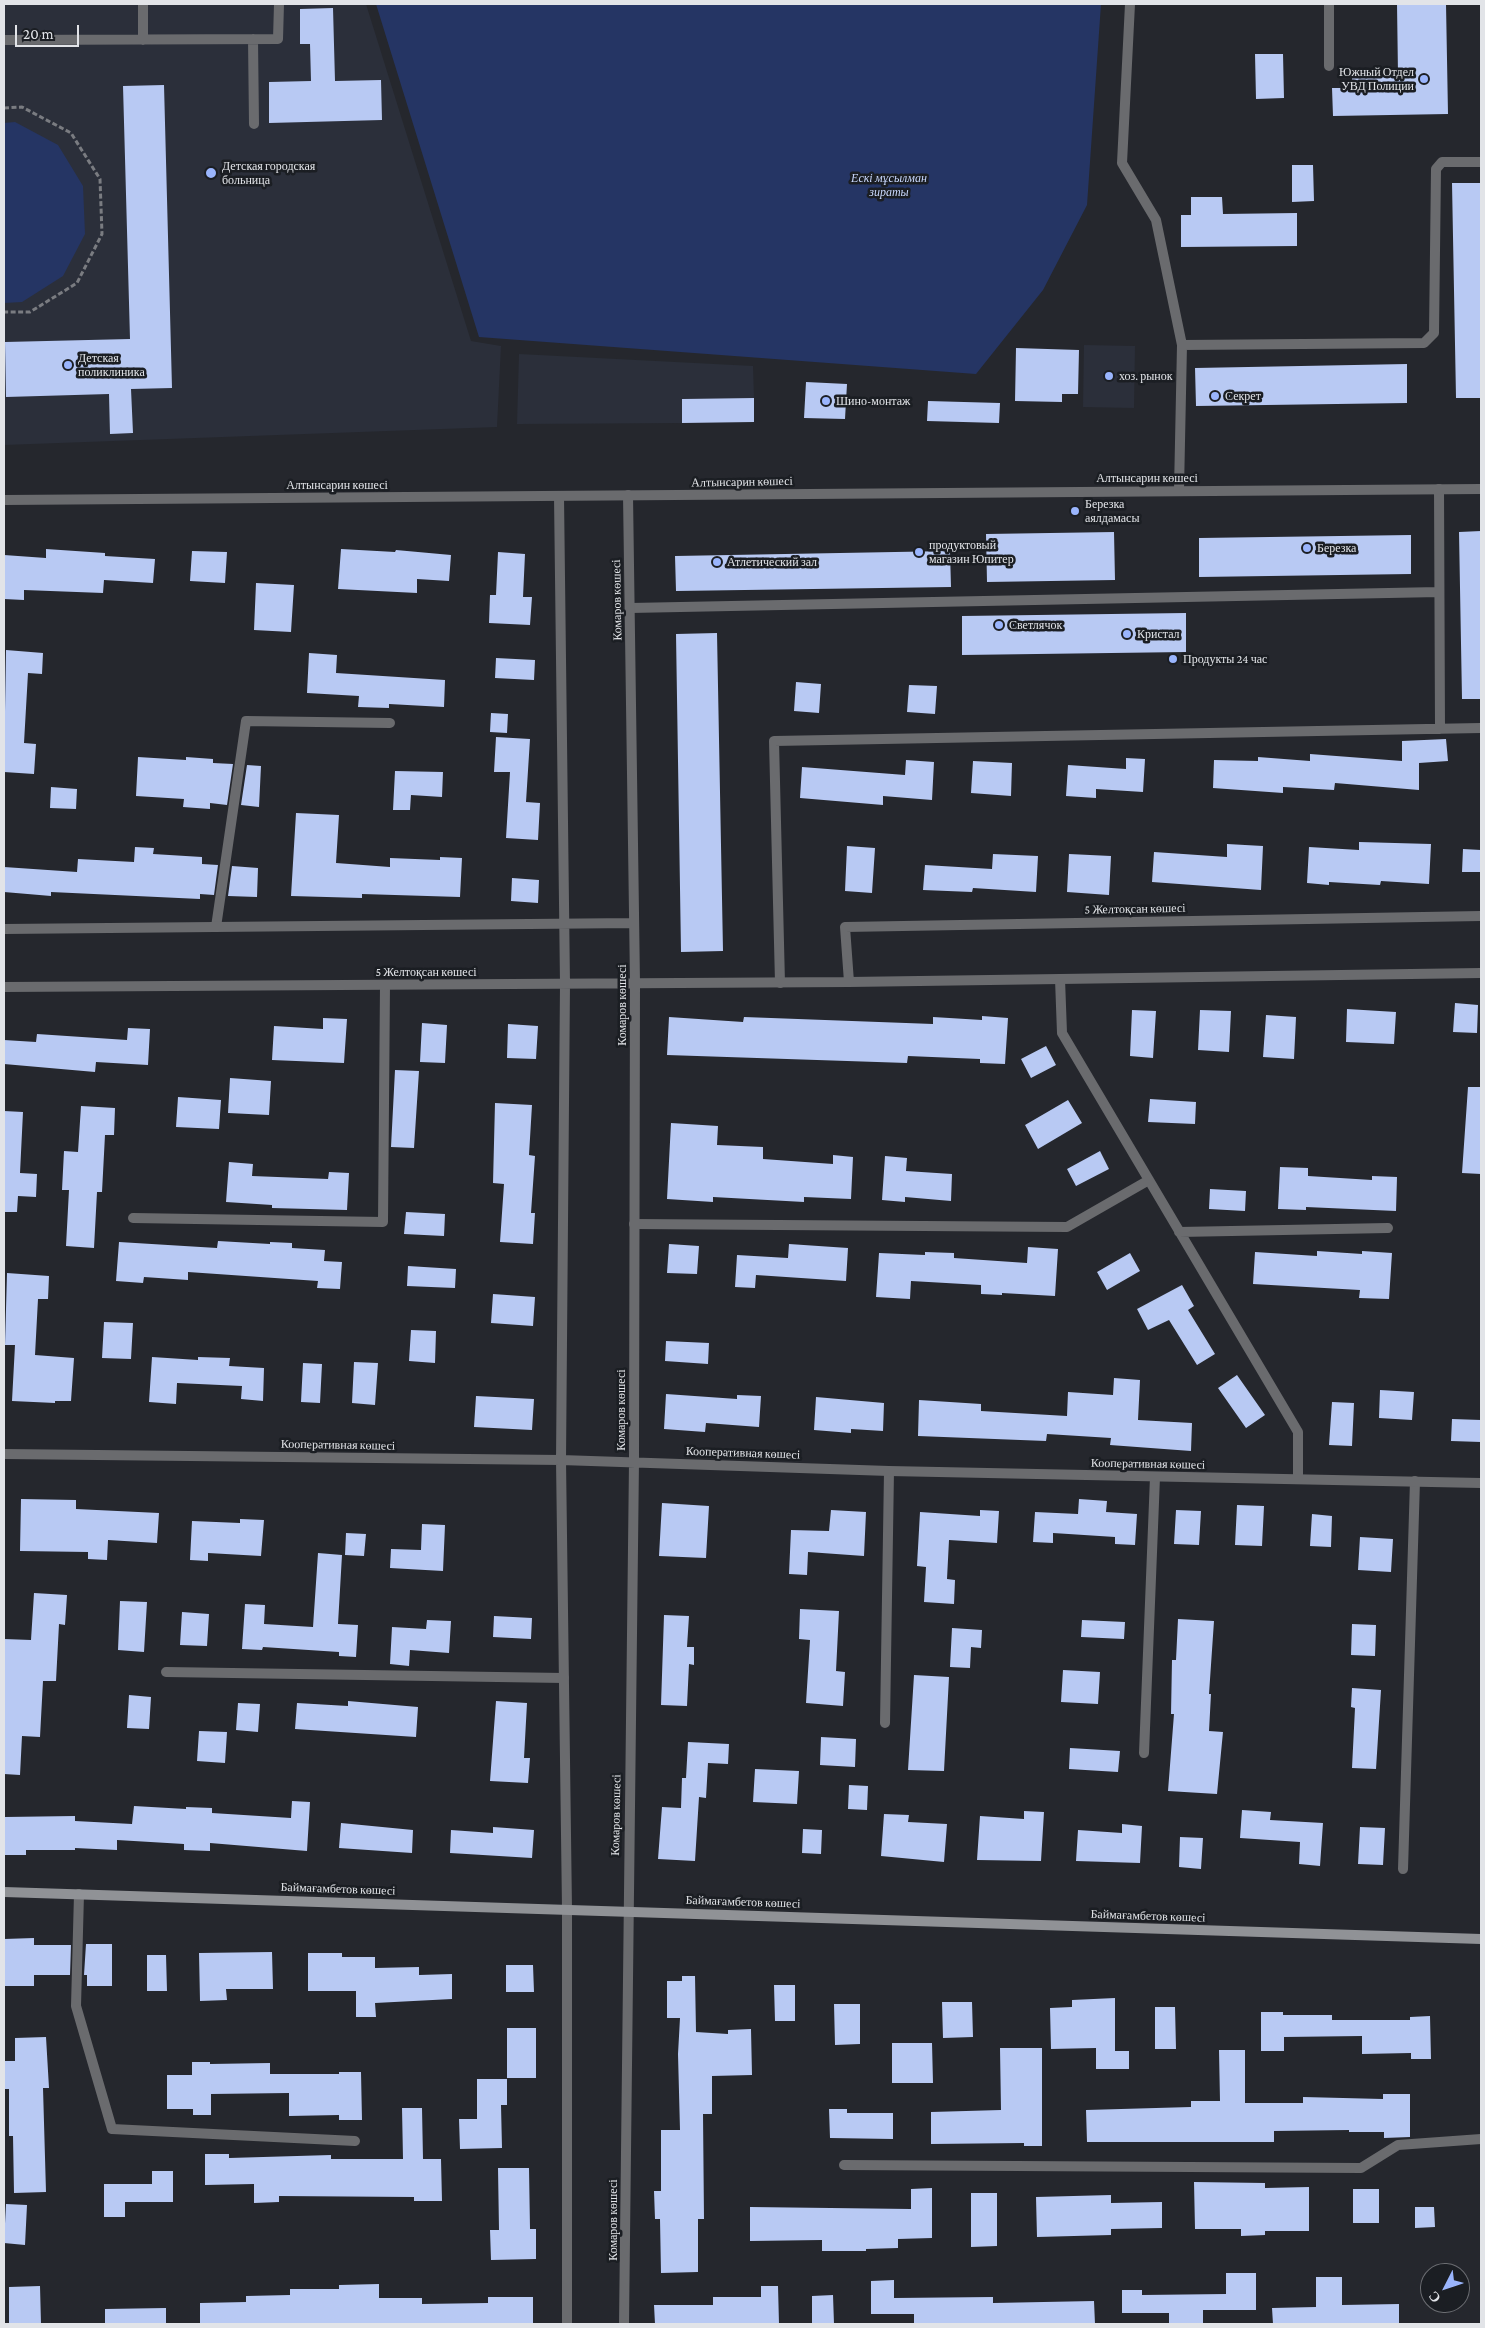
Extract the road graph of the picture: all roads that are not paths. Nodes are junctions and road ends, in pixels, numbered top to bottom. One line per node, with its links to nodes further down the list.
1 (143, 4): 7 (street)
2 (279, 4): 5 (street)
3 (1130, 4): 11 (street)
4 (1329, 4): 8 (street)
5 (253, 39): 7 (street); 9 (street)
6 (4, 40): 7 (street)
7 (143, 40)
8 (1329, 66)
9 (254, 124)
10 (1481, 162): 11 (street)
11 (1182, 345): 14 (street)
12 (1438, 489): 13 (street, Алтынсарин көшесі); 14 (street, Алтынсарин көшесі); 18 (street)
13 (1481, 489)
14 (1179, 490): 15 (street, Алтынсарин көшесі)
15 (628, 495): 16 (street, Алтынсарин көшесі); 19 (street, Комаров көшесі)
16 (559, 496): 17 (street, Алтынсарин көшесі); 25 (street)
17 (4, 500)
18 (1439, 592): 19 (street); 22 (street)
19 (630, 608): 24 (street, Комаров көшесі)
20 (390, 723): 26 (street)
21 (1481, 728): 22 (street)
22 (1440, 729): 32 (street)
23 (1481, 916): 30 (street, 5 Желтоқсан көшесі)
24 (634, 923): 25 (street); 31 (street, Комаров көшесі)
25 (564, 924): 26 (street); 33 (street)
26 (216, 927): 27 (street)
27 (4, 929)
28 (1481, 973): 29 (street, 5 Желтоқсан көшесі)
29 (1060, 979): 30 (street, 5 Желтоқсан көшесі); 36 (street)
30 (849, 982): 32 (street, 5 Желтоқсан көшесі)
31 (635, 983): 32 (street, 5 Желтоқсан көшесі); 33 (street, 5 Желтоқсан көшесі); 38 (street, Комаров көшесі)
32 (780, 983)
33 (565, 984): 34 (street, 5 Желтоқсан көшесі); 42 (street)
34 (386, 985): 35 (street, 5 Желтоқсан көшесі); 37 (street)
35 (4, 987)
36 (1149, 1180): 38 (street); 40 (street)
37 (133, 1218)
38 (634, 1224): 43 (street, Комаров көшесі)
39 (1388, 1228): 40 (street)
40 (1179, 1232): 46 (street)
41 (4, 1454): 42 (street, Кооперативная көшесі)
42 (561, 1460): 43 (street, Кооперативная көшесі); 50 (street)
43 (634, 1461): 44 (street, Кооперативная көшесі); 57 (street, Комаров көшесі)
44 (890, 1471): 45 (street, Кооперативная көшесі); 51 (street)
45 (1155, 1477): 46 (street, Кооперативная көшесі); 52 (street)
46 (1298, 1479): 47 (street, Кооперативная көшесі)
47 (1414, 1481): 48 (street, Кооперативная көшесі); 53 (street)
48 (1481, 1483)
49 (166, 1672): 50 (street)
50 (564, 1678): 56 (street)
51 (885, 1723)
52 (1144, 1753)
53 (1403, 1868)
54 (4, 1892): 55 (main road, Баймағамбетов көшесі)
55 (80, 1894): 56 (main road, Баймағамбетов көшесі); 60 (street)
56 (566, 1909): 57 (main road, Баймағамбетов көшесі); 62 (street)
57 (628, 1911): 58 (main road, Баймағамбетов көшесі); 63 (street, Комаров көшесі)
58 (1481, 1939)
59 (1481, 2139): 61 (street)
60 (355, 2141)
61 (844, 2165)
62 (568, 2324)
63 (624, 2324)

